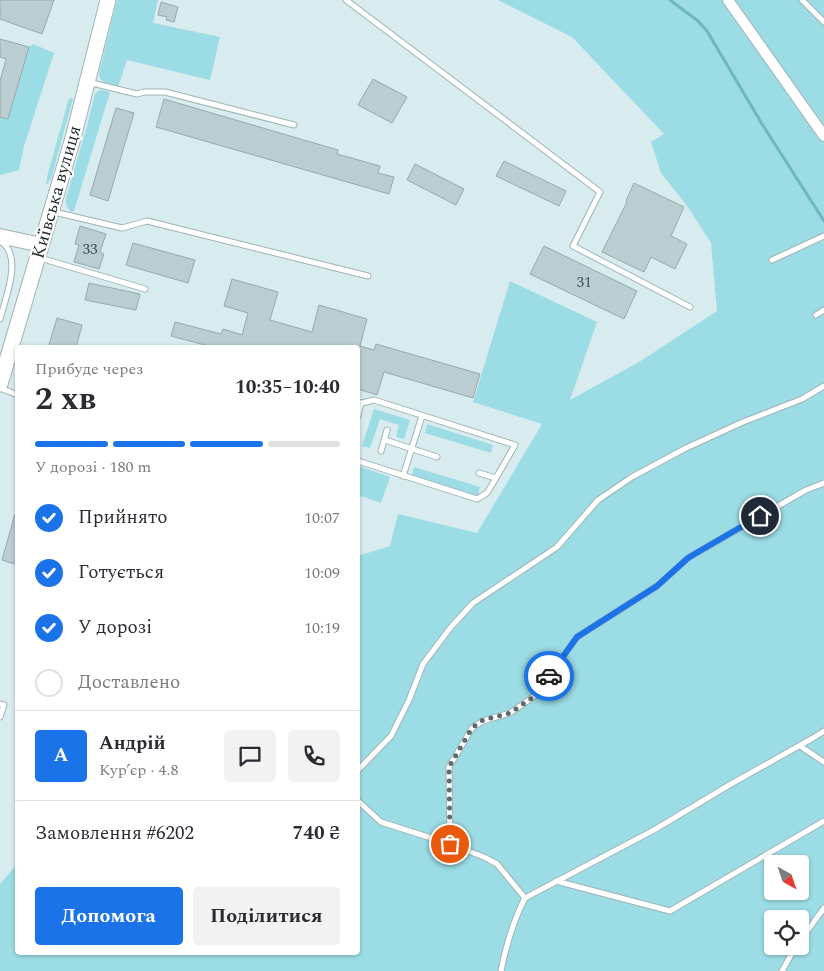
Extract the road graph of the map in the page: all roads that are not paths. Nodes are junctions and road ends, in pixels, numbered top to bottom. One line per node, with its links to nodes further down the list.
1 (108, 0): 6 (main road, Київська вулиця)
2 (346, 0): 17 (lane)
3 (728, 0): 8 (street)
4 (802, 0): 5 (lane)
5 (824, 22)
6 (88, 82): 7 (lane); 9 (main road, Київська вулиця)
7 (294, 125)
8 (824, 136)
9 (51, 212): 13 (main road, Київська вулиця); 15 (lane)
10 (0, 236): 13 (street)
11 (824, 236): 14 (lane)
12 (0, 241): 20 (lane)
13 (39, 251): 16 (lane); 21 (main road, Київська вулиця)
14 (772, 260)
15 (368, 276)
16 (146, 289)
17 (690, 307)
18 (824, 310): 19 (lane)
19 (816, 315)
20 (0, 319)
21 (0, 384)
22 (824, 386): 42 (lane)
23 (0, 388): 24 (lane)
24 (15, 394)
25 (360, 404): 26 (lane)
26 (422, 416): 29 (lane); 35 (lane)
27 (388, 430): 28 (lane)
28 (385, 440): 29 (lane); 30 (lane)
29 (412, 449): 31 (lane); 34 (lane)
30 (381, 451)
31 (437, 457)
32 (360, 462): 34 (lane)
33 (479, 473): 35 (lane)
34 (403, 476): 35 (lane)
35 (496, 478)
36 (824, 483): 45 (lane)
37 (0, 704): 38 (lane)
38 (0, 717)
39 (824, 731): 40 (lane)
40 (800, 746): 41 (lane); 46 (lane)
41 (824, 762)
42 (360, 768)
43 (360, 803): 45 (lane)
44 (824, 821): 46 (lane)
45 (450, 844): 47 (lane)
46 (556, 881): 47 (lane)
47 (525, 898): 51 (lane)
48 (824, 908): 49 (lane)
49 (809, 929)
50 (791, 955): 52 (lane)
51 (501, 971)
52 (782, 971)

